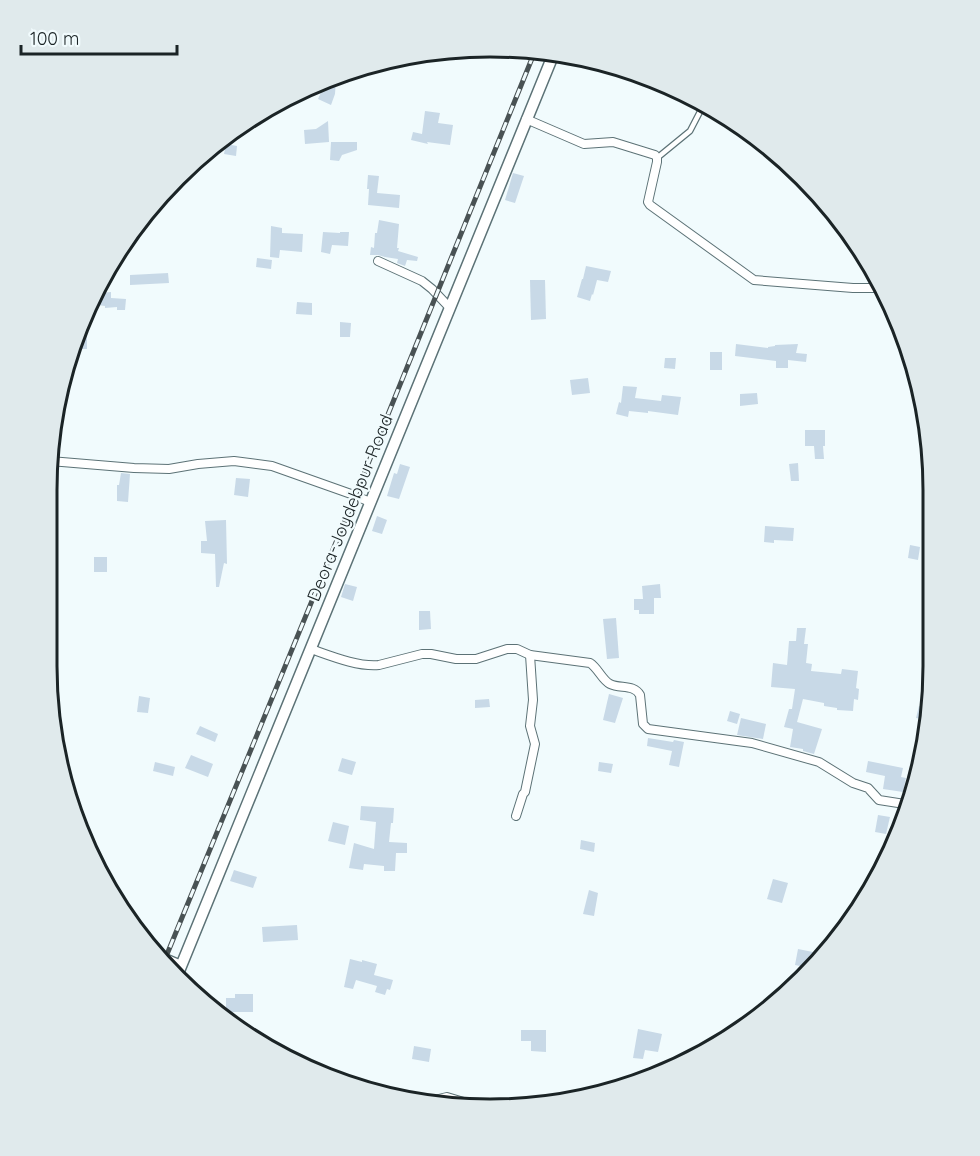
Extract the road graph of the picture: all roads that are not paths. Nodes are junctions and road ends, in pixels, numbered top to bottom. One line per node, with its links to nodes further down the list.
1 (550, 62): 3 (street, Deora-Joydebpur Road)
2 (700, 111): 4 (lane)
3 (526, 120): 4 (street); 7 (street, Deora-Joydebpur Road)
4 (657, 158): 6 (street)
5 (378, 261): 7 (street)
6 (873, 288)
7 (450, 308): 9 (street, Deora-Joydebpur Road)
8 (58, 461): 9 (street)
9 (370, 502): 10 (street, Deora-Joydebpur Road)
10 (311, 649): 11 (street); 15 (street, Deora-Joydebpur Road)
11 (530, 655): 12 (street); 13 (street)
12 (900, 803)
13 (516, 816)
14 (171, 958): 15 (lane)
15 (182, 963): 16 (street, Deora-Joydebpur Road)
16 (180, 968)

